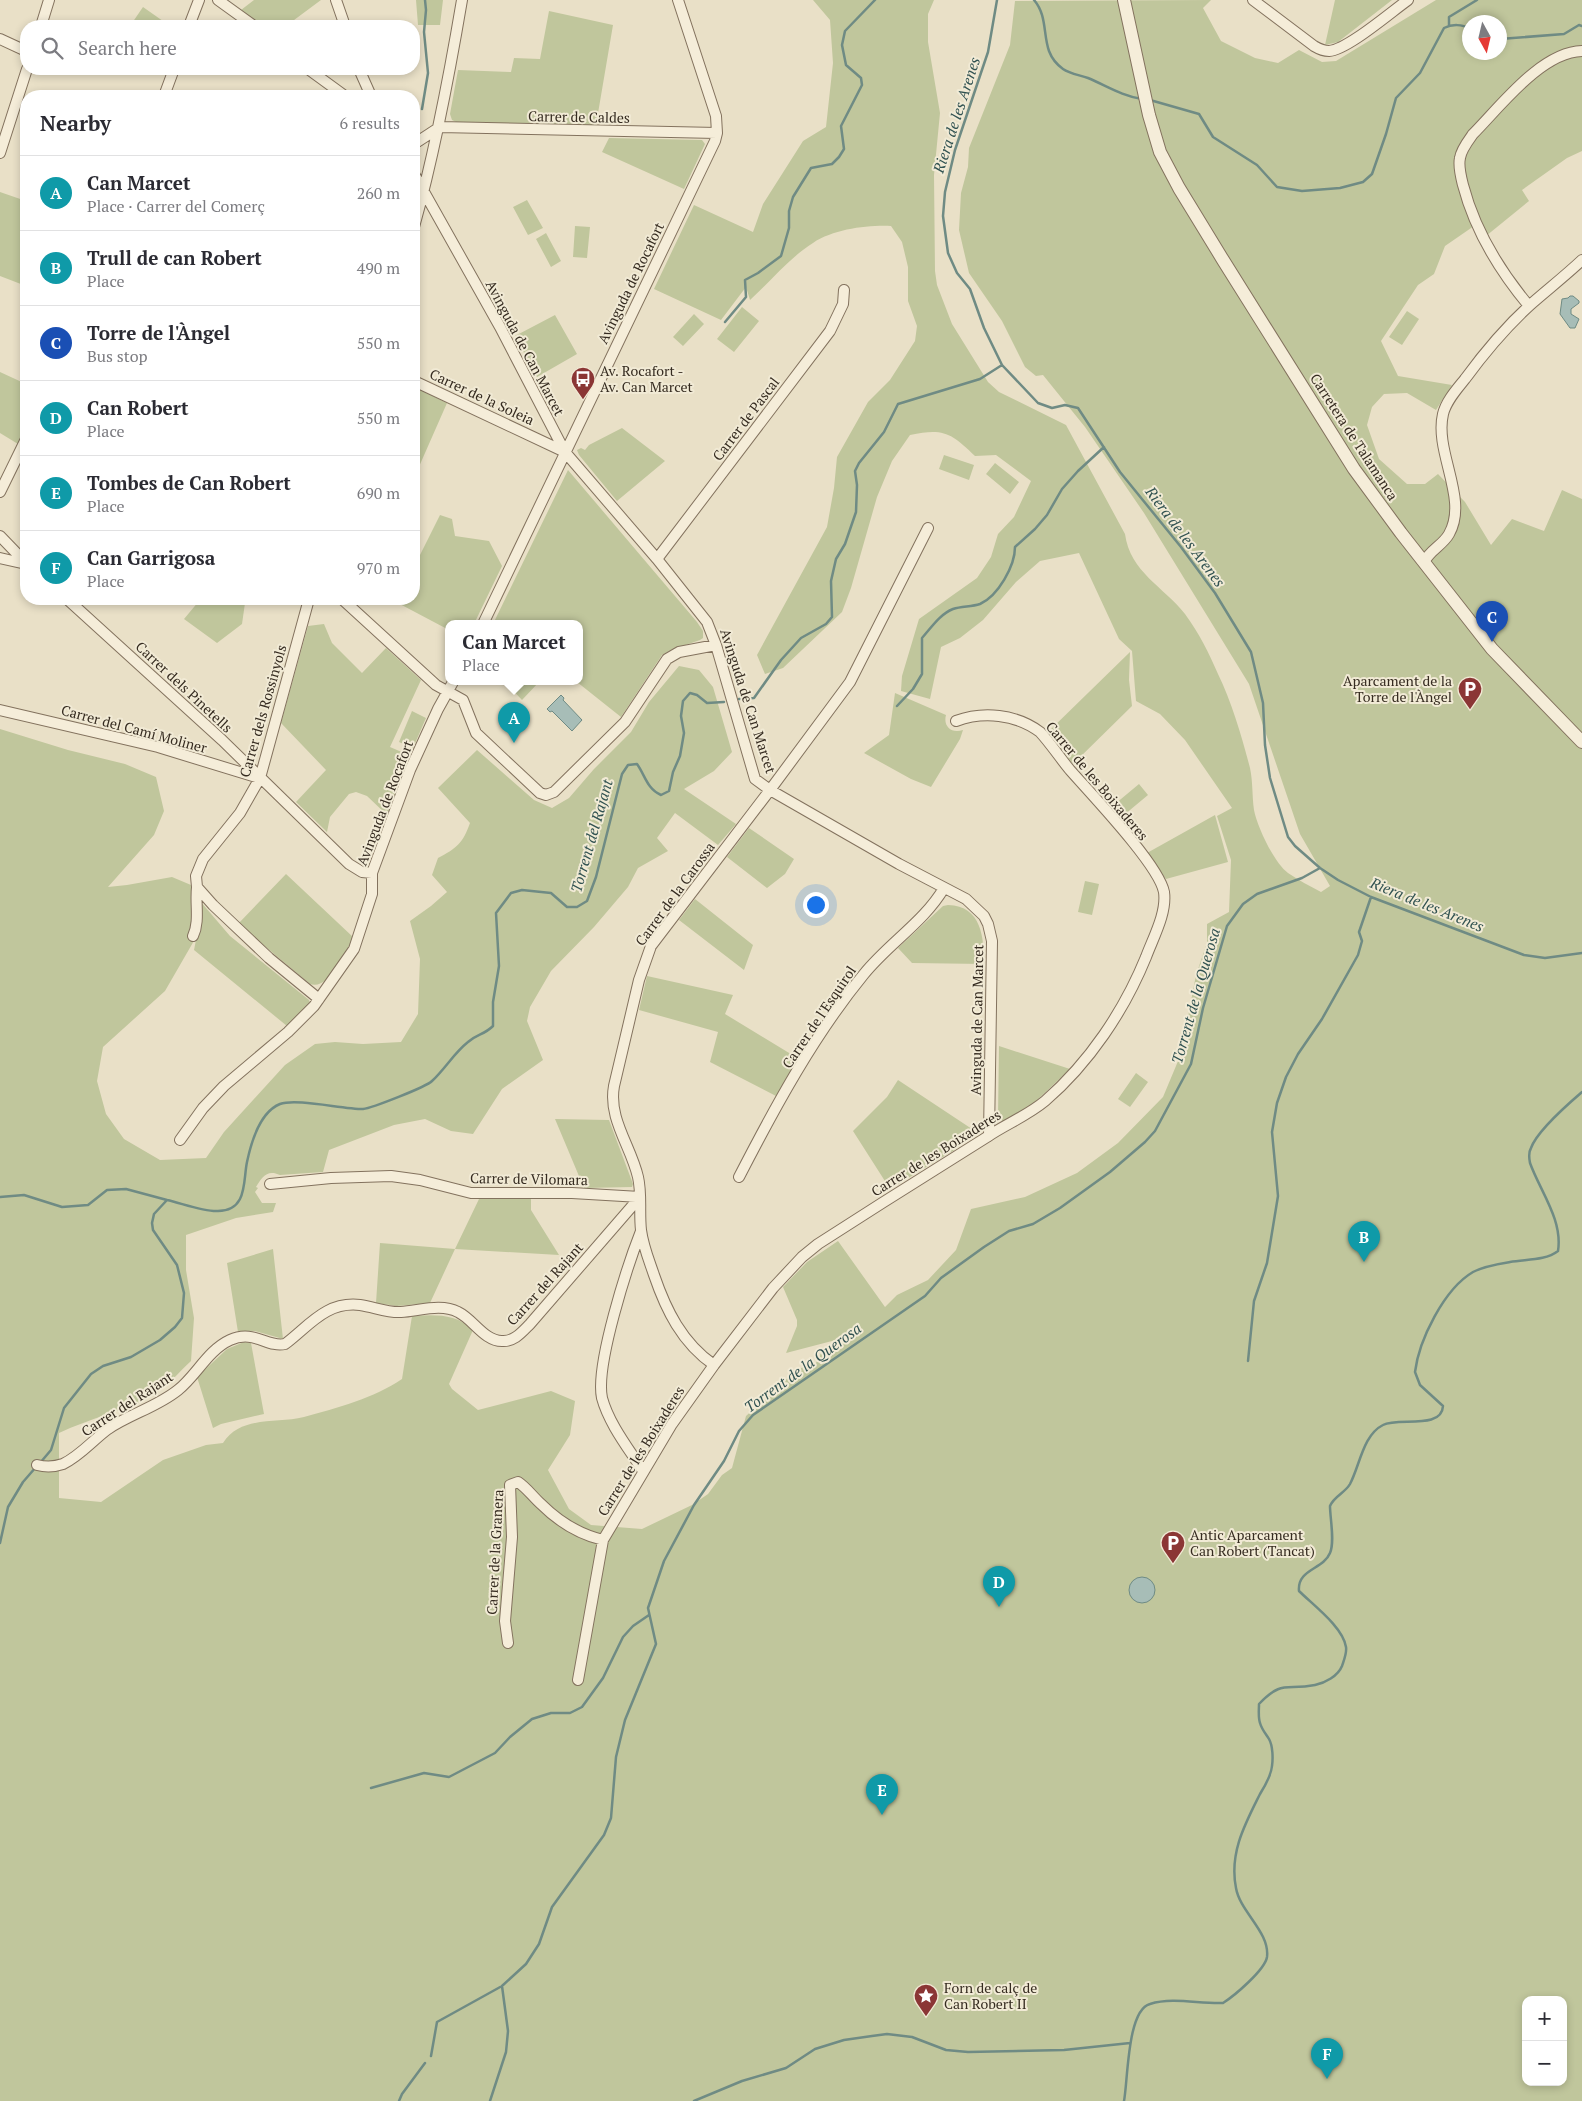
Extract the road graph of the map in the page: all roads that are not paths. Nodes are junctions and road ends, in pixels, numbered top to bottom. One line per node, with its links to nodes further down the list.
1 (49, 0): 10 (street)
2 (199, 0): 11 (street)
3 (218, 0): 12 (street)
4 (336, 0): 13 (street)
5 (462, 0): 26 (street)
6 (678, 0): 27 (street, Avinguda de Rocafort)
7 (1124, 0): 46 (street, Carretera de Talamanca)
8 (1253, 0): 9 (street)
9 (1408, 0)
10 (43, 20)
11 (191, 20)
12 (246, 20)
13 (343, 20)
14 (0, 39): 15 (street)
15 (20, 48)
16 (1582, 51): 35 (street)
17 (25, 75): 21 (street)
18 (172, 75): 22 (street)
19 (316, 75): 23 (street)
20 (362, 75): 24 (street)
21 (20, 90)
22 (166, 90)
23 (338, 90)
24 (368, 90)
25 (20, 91): 29 (street)
26 (440, 128): 27 (street, Carrer de Caldes); 28 (street); 31 (street)
27 (717, 133): 38 (street, Avinguda de Rocafort)
28 (420, 140)
29 (0, 153)
30 (420, 185): 31 (street, Avinguda de Can Marcet)
31 (424, 193): 32 (street); 38 (street, Avinguda de Can Marcet)
32 (420, 207)
33 (1582, 260): 35 (street)
34 (844, 290): 44 (street, Carrer de Pascal)
35 (1529, 306): 46 (street)
36 (420, 384): 38 (street, Carrer de la Soleia)
37 (20, 452): 39 (street)
38 (565, 452): 44 (street, Avinguda de Can Marcet); 50 (street, Avinguda de Rocafort)
39 (0, 492)
40 (928, 528): 58 (street, Carrer de la Carossa)
41 (0, 536): 42 (street)
42 (20, 557)
43 (0, 558): 45 (street)
44 (657, 559): 51 (street, Avinguda de Can Marcet)
45 (20, 562)
46 (1424, 562): 56 (street, Carretera de Talamanca)
47 (74, 605): 57 (street, Carrer dels Pinetells)
48 (307, 605): 57 (street, Carrer dels Rossinyols)
49 (349, 605): 53 (street)
50 (485, 620)
51 (716, 645): 53 (street); 58 (street, Avinguda de Can Marcet)
52 (451, 685): 53 (street, Avinguda de Rocafort)
53 (447, 691): 59 (street, Avinguda de Rocafort)
54 (0, 710): 57 (street, Carrer del Camí Moliner)
55 (956, 721): 64 (street, Carrer de les Boixaderes)
56 (1582, 742)
57 (260, 778): 59 (street, Carrer dels Pinetells); 60 (street, Carrer dels Rossinyols)
58 (770, 790): 61 (street, Avinguda de Can Marcet); 68 (street, Carrer de la Carossa)
59 (372, 873): 63 (street, Avinguda de Rocafort)
60 (197, 887): 62 (street, Carrer dels Rossinyols); 63 (street)
61 (944, 888): 64 (street, Avinguda de Can Marcet); 66 (street, Carrer de l'Esquirol)
62 (193, 936)
63 (319, 999): 65 (street, Avinguda de Rocafort)
64 (988, 1136): 70 (street, Carrer de les Boixaderes)
65 (180, 1140)
66 (739, 1177)
67 (270, 1184): 68 (street, Carrer de Vilomara)
68 (640, 1197): 69 (street, Carrer de la Carossa); 71 (street, Carrer del Rajant)
69 (642, 1231): 70 (street, Carrer de la Carossa); 72 (street)
70 (714, 1365): 72 (street, Carrer de les Boixaderes)
71 (37, 1465)
72 (643, 1471): 73 (street, Carrer de les Boixaderes)
73 (603, 1540): 74 (street, Carrer de la Granera); 75 (street, Carrer de les Boixaderes)
74 (508, 1643)
75 (578, 1680)

